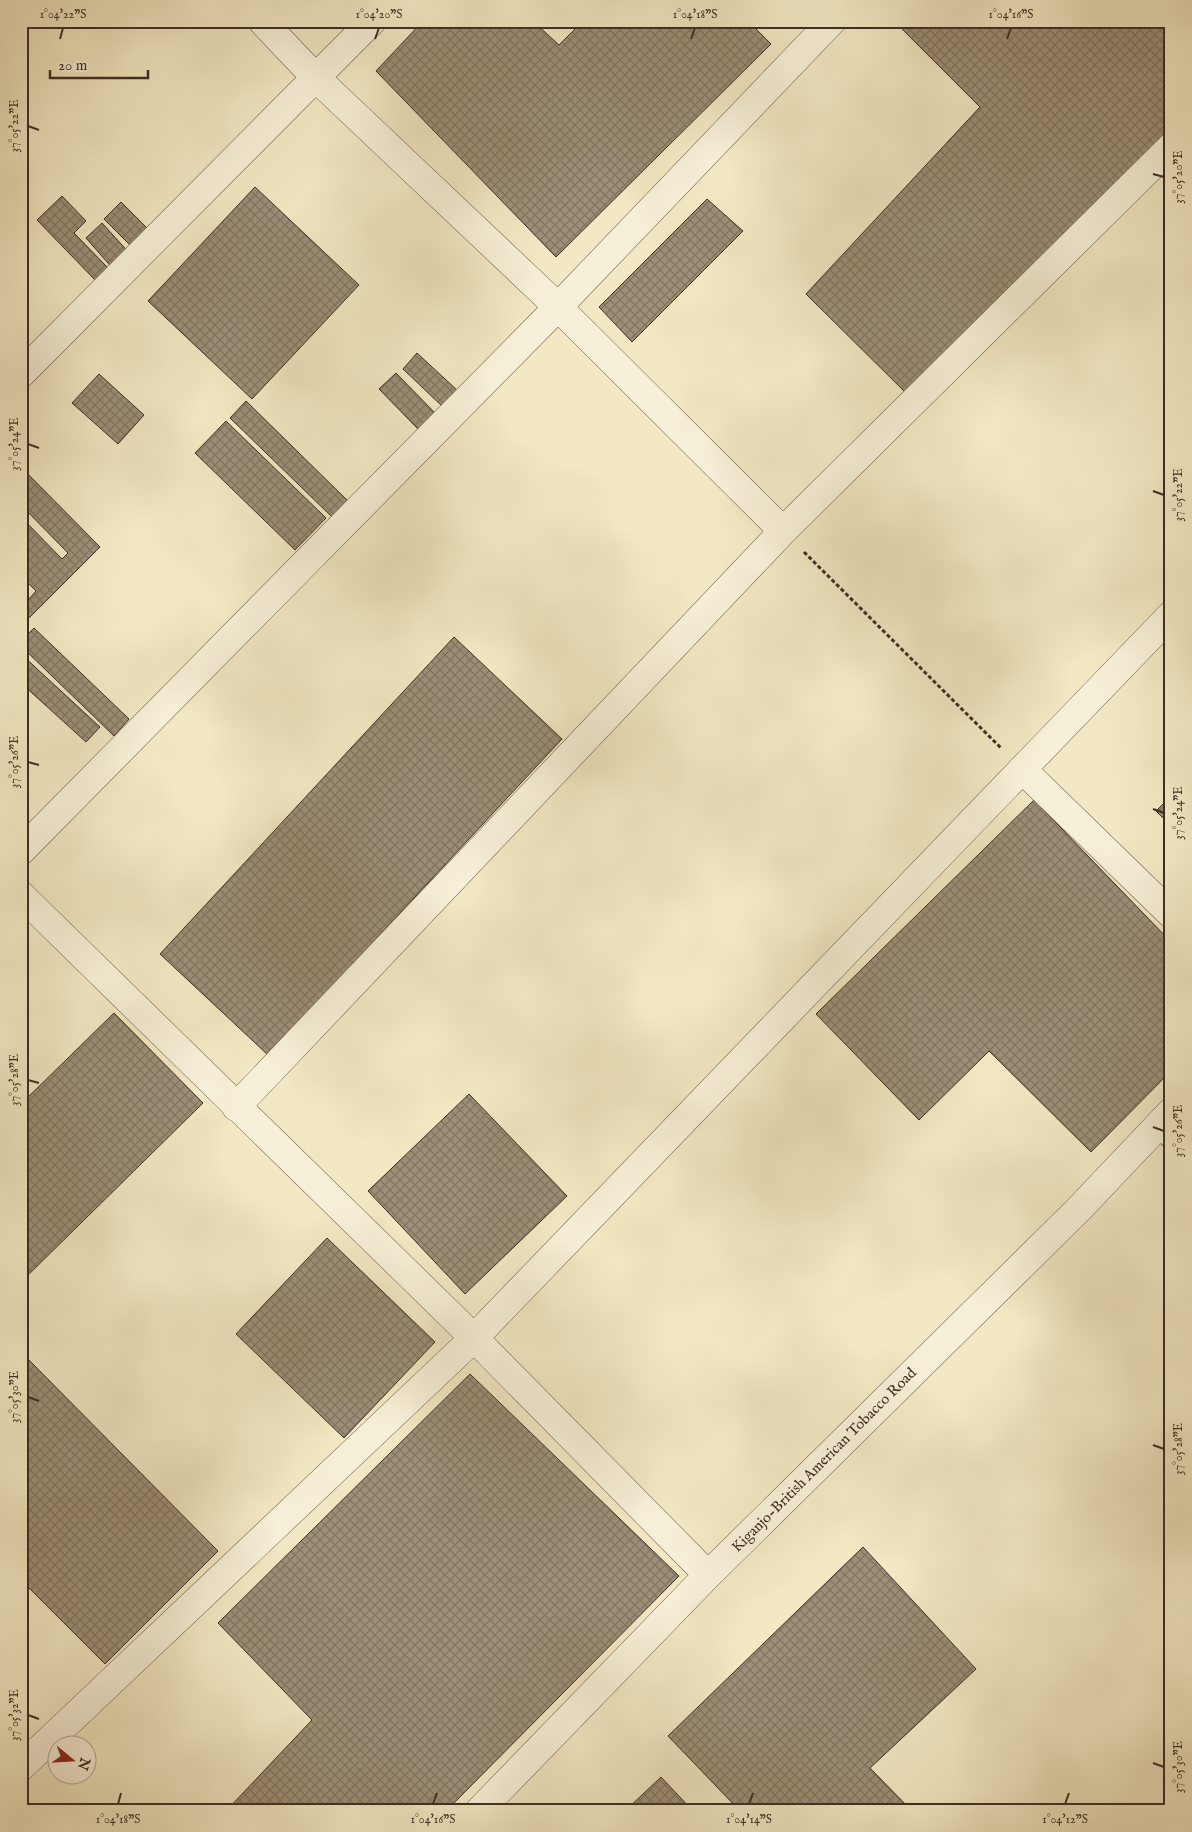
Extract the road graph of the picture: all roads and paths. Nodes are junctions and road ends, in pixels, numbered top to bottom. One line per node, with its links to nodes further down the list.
1 (262, 21): 4 (street)
2 (372, 21): 4 (street)
3 (832, 21): 6 (street)
4 (315, 77): 6 (street); 7 (street)
5 (1171, 147): 8 (street)
6 (558, 307): 8 (street); 11 (street)
7 (21, 374)
8 (783, 531): 10 (path); 14 (street)
9 (1171, 614): 10 (street)
10 (1022, 769): 13 (street); 16 (street)
11 (21, 851)
12 (21, 894): 14 (street)
13 (1171, 914)
14 (236, 1107): 16 (street)
15 (1167, 1126): 17 (street, Kiganjo-British American Tobacco Road)
16 (474, 1338): 17 (street); 18 (street)
17 (708, 1574): 19 (street, Kiganjo-British American Tobacco Road)
18 (21, 1767)
19 (479, 1811)

